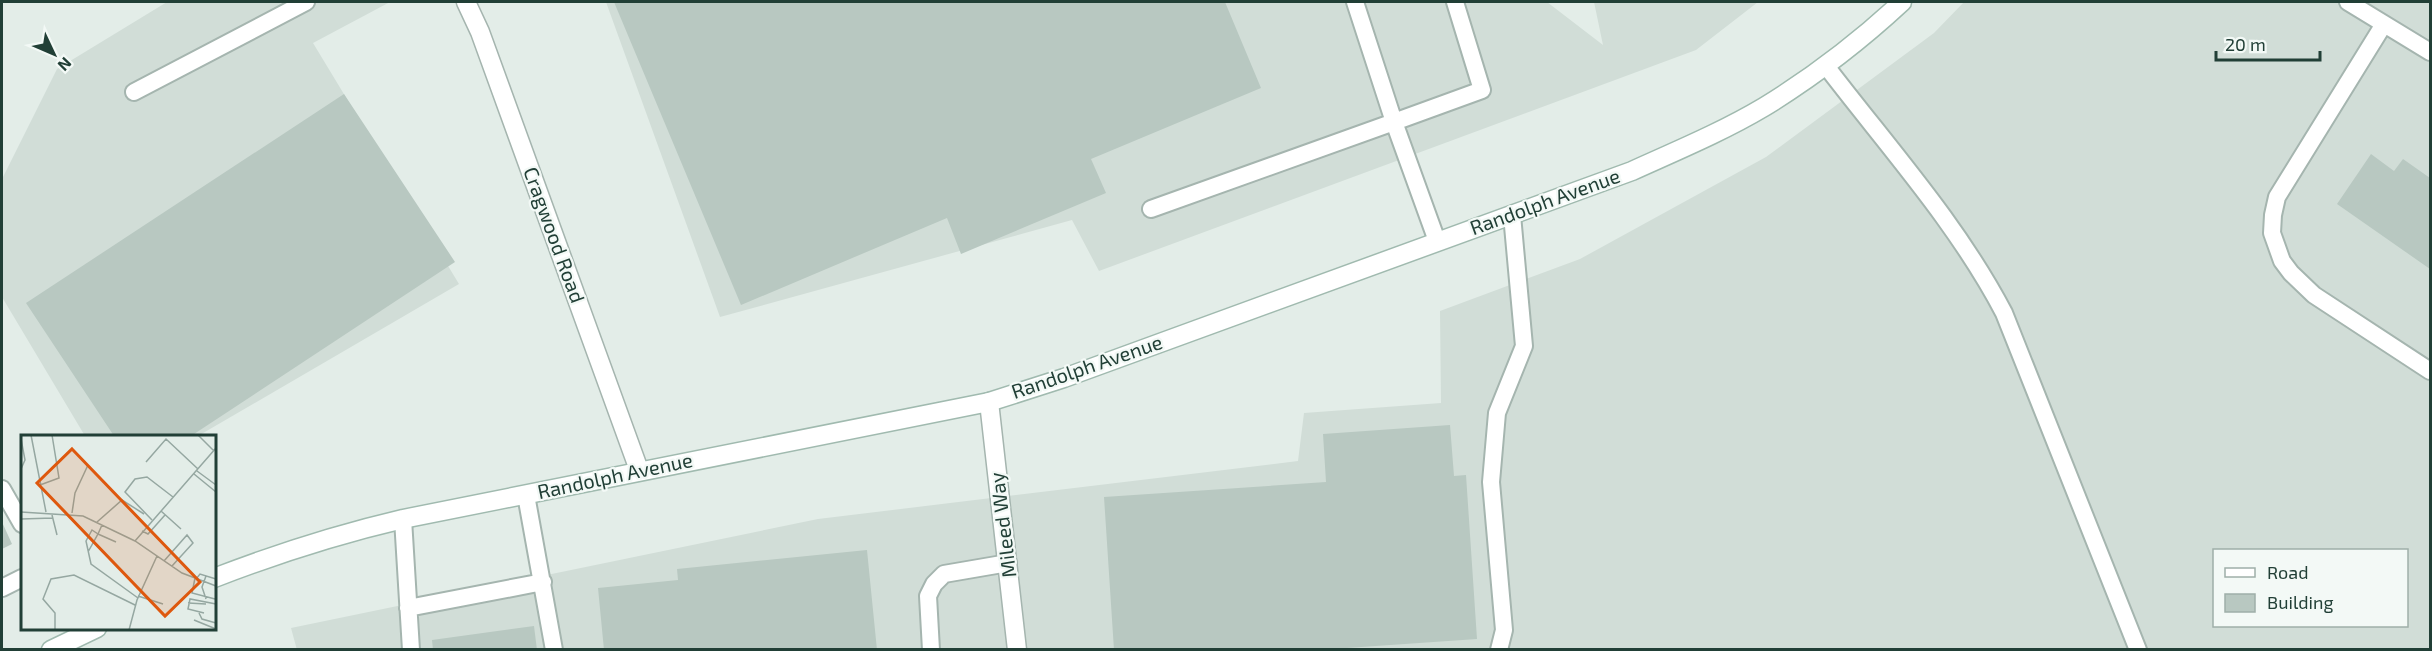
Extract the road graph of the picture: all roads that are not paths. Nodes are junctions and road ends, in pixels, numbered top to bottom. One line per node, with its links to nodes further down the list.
1 (306, 2): 10 (lane)
2 (466, 2): 17 (main road, Cragwood Road)
3 (1355, 2): 11 (lane)
4 (1455, 2): 11 (lane)
5 (1902, 2): 9 (main road, Randolph Avenue)
6 (2348, 2): 7 (lane)
7 (2384, 24): 8 (lane); 15 (lane)
8 (2430, 52)
9 (1826, 66): 13 (main road, Randolph Avenue); 35 (lane)
10 (134, 92)
11 (1394, 122): 12 (lane); 14 (lane)
12 (1151, 209)
13 (1512, 215): 14 (main road, Randolph Avenue); 34 (lane)
14 (1437, 241): 16 (main road, Randolph Avenue)
15 (2430, 371)
16 (989, 402): 17 (main road, Randolph Avenue); 22 (main road, Mileed Way)
17 (639, 470): 19 (main road, Randolph Avenue)
18 (2, 489): 21 (lane)
19 (526, 495): 20 (main road, Randolph Avenue); 25 (lane)
20 (403, 519): 23 (main road, Randolph Avenue); 27 (lane)
21 (21, 522)
22 (1008, 563): 32 (lane); 33 (main road, Mileed Way)
23 (216, 577)
24 (21, 578): 26 (lane)
25 (543, 582): 27 (lane); 31 (lane)
26 (2, 588)
27 (408, 608): 30 (lane)
28 (87, 631): 29 (main road)
29 (62, 647)
30 (411, 650)
31 (554, 650)
32 (931, 650)
33 (1017, 650)
34 (1499, 650)
35 (2138, 650)

